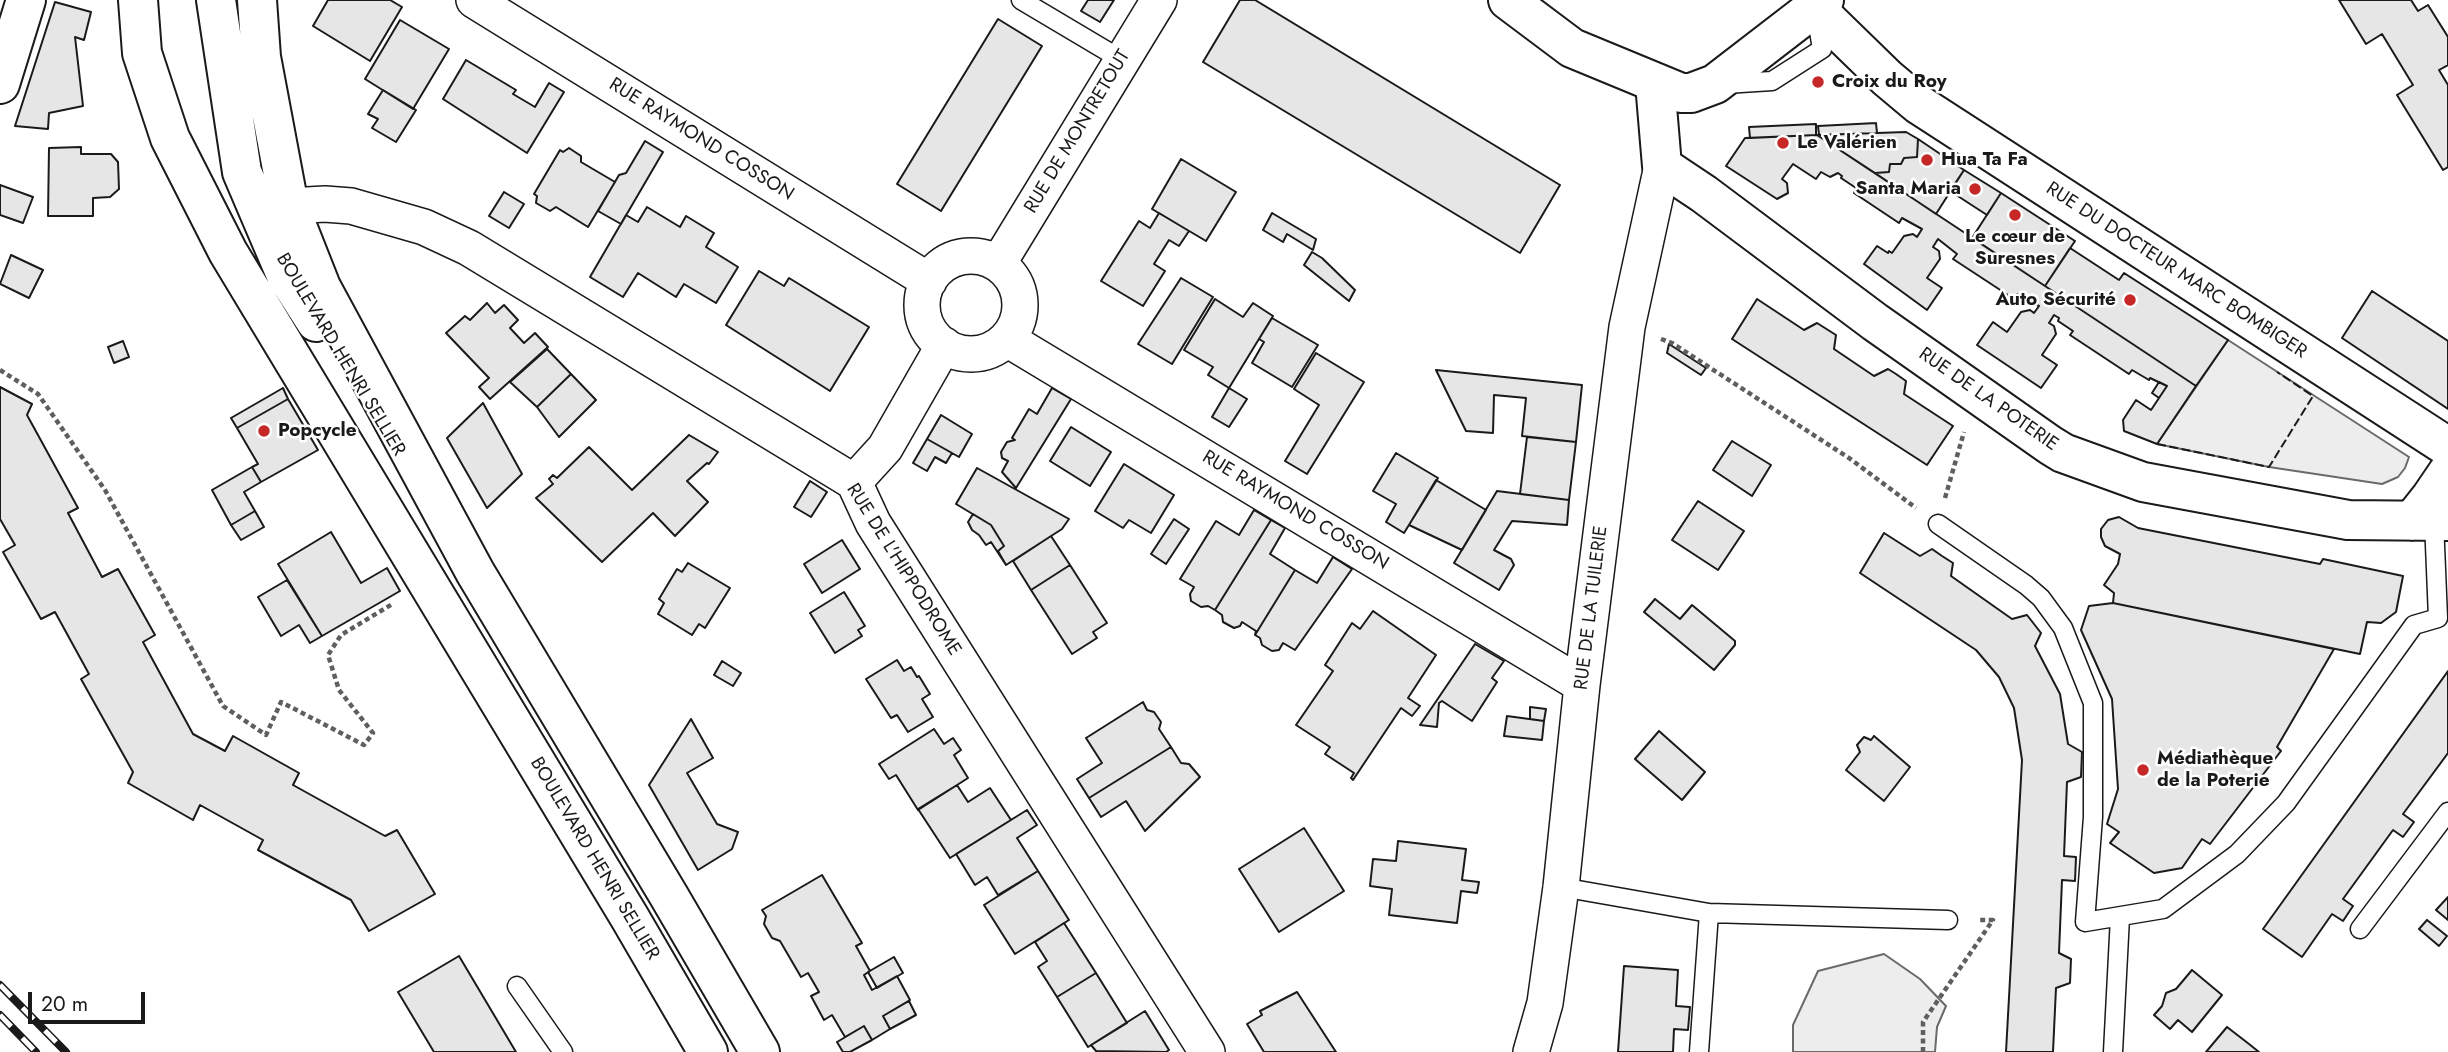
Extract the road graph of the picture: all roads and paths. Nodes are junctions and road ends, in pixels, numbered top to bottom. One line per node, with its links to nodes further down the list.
1 (26, 0): 12 (main road)
2 (138, 0): 29 (main road, BOULEVARD HENRI SELLIER)
3 (194, 0): 29 (main road, BOULEVARD HENRI SELLIER)
4 (216, 0): 17 (main road, BOULEVARD HENRI SELLIER)
5 (257, 0): 15 (main road, BOULEVARD HENRI SELLIER)
6 (474, 0): 18 (street, RUE RAYMOND COSSON)
7 (1021, 0): 11 (lane)
8 (1158, 0): 11 (street, RUE DE MONTRETOUT)
9 (1508, 0): 13 (main road)
10 (1819, 4): 13 (main road); 24 (main road, RUE DU DOCTEUR MARC BOMBIGER)
11 (1122, 60): 16 (street, RUE DE MONTRETOUT)
12 (0, 83)
13 (1655, 83): 14 (main road)
14 (1662, 166): 19 (street, RUE DE LA TUILERIE); 27 (main road, RUE DE LA POTERIE)
15 (289, 206): 17 (main road); 26 (street, RUE DE L'HIPPODROME); 30 (main road, BOULEVARD HENRI SELLIER)
16 (998, 264): 18 (street); 20 (street)
17 (286, 275): 30 (main road, BOULEVARD HENRI SELLIER)
18 (929, 281): 21 (street)
19 (1627, 327): 28 (path); 32 (street, RUE DE LA TUILERIE)
20 (1007, 339): 21 (street); 32 (street, RUE RAYMOND COSSON)
21 (944, 345): 26 (street)
22 (0, 370): 29 (path)
23 (1964, 431): 28 (path)
24 (2448, 447)
25 (2448, 472): 27 (main road)
26 (854, 482): 43 (street, RUE DE L'HIPPODROME)
27 (2432, 521): 31 (lane)
28 (1937, 524): 36 (lane)
29 (420, 571): 41 (main road, BOULEVARD HENRI SELLIER)
30 (475, 572): 42 (main road, BOULEVARD HENRI SELLIER)
31 (2443, 621): 36 (lane)
32 (1582, 685): 34 (street, RUE DE LA TUILERIE)
33 (2448, 812): 38 (lane)
34 (1561, 887): 35 (lane); 44 (street, RUE DE LA TUILERIE)
35 (1709, 914): 37 (lane); 45 (lane)
36 (2120, 917): 47 (lane)
37 (1948, 920): 46 (path)
38 (2360, 929)
39 (517, 986): 40 (lane)
40 (563, 1052)
41 (708, 1052)
42 (760, 1052)
43 (1207, 1052)
44 (1531, 1052)
45 (1699, 1052)
46 (1923, 1052)
47 (2113, 1052)

